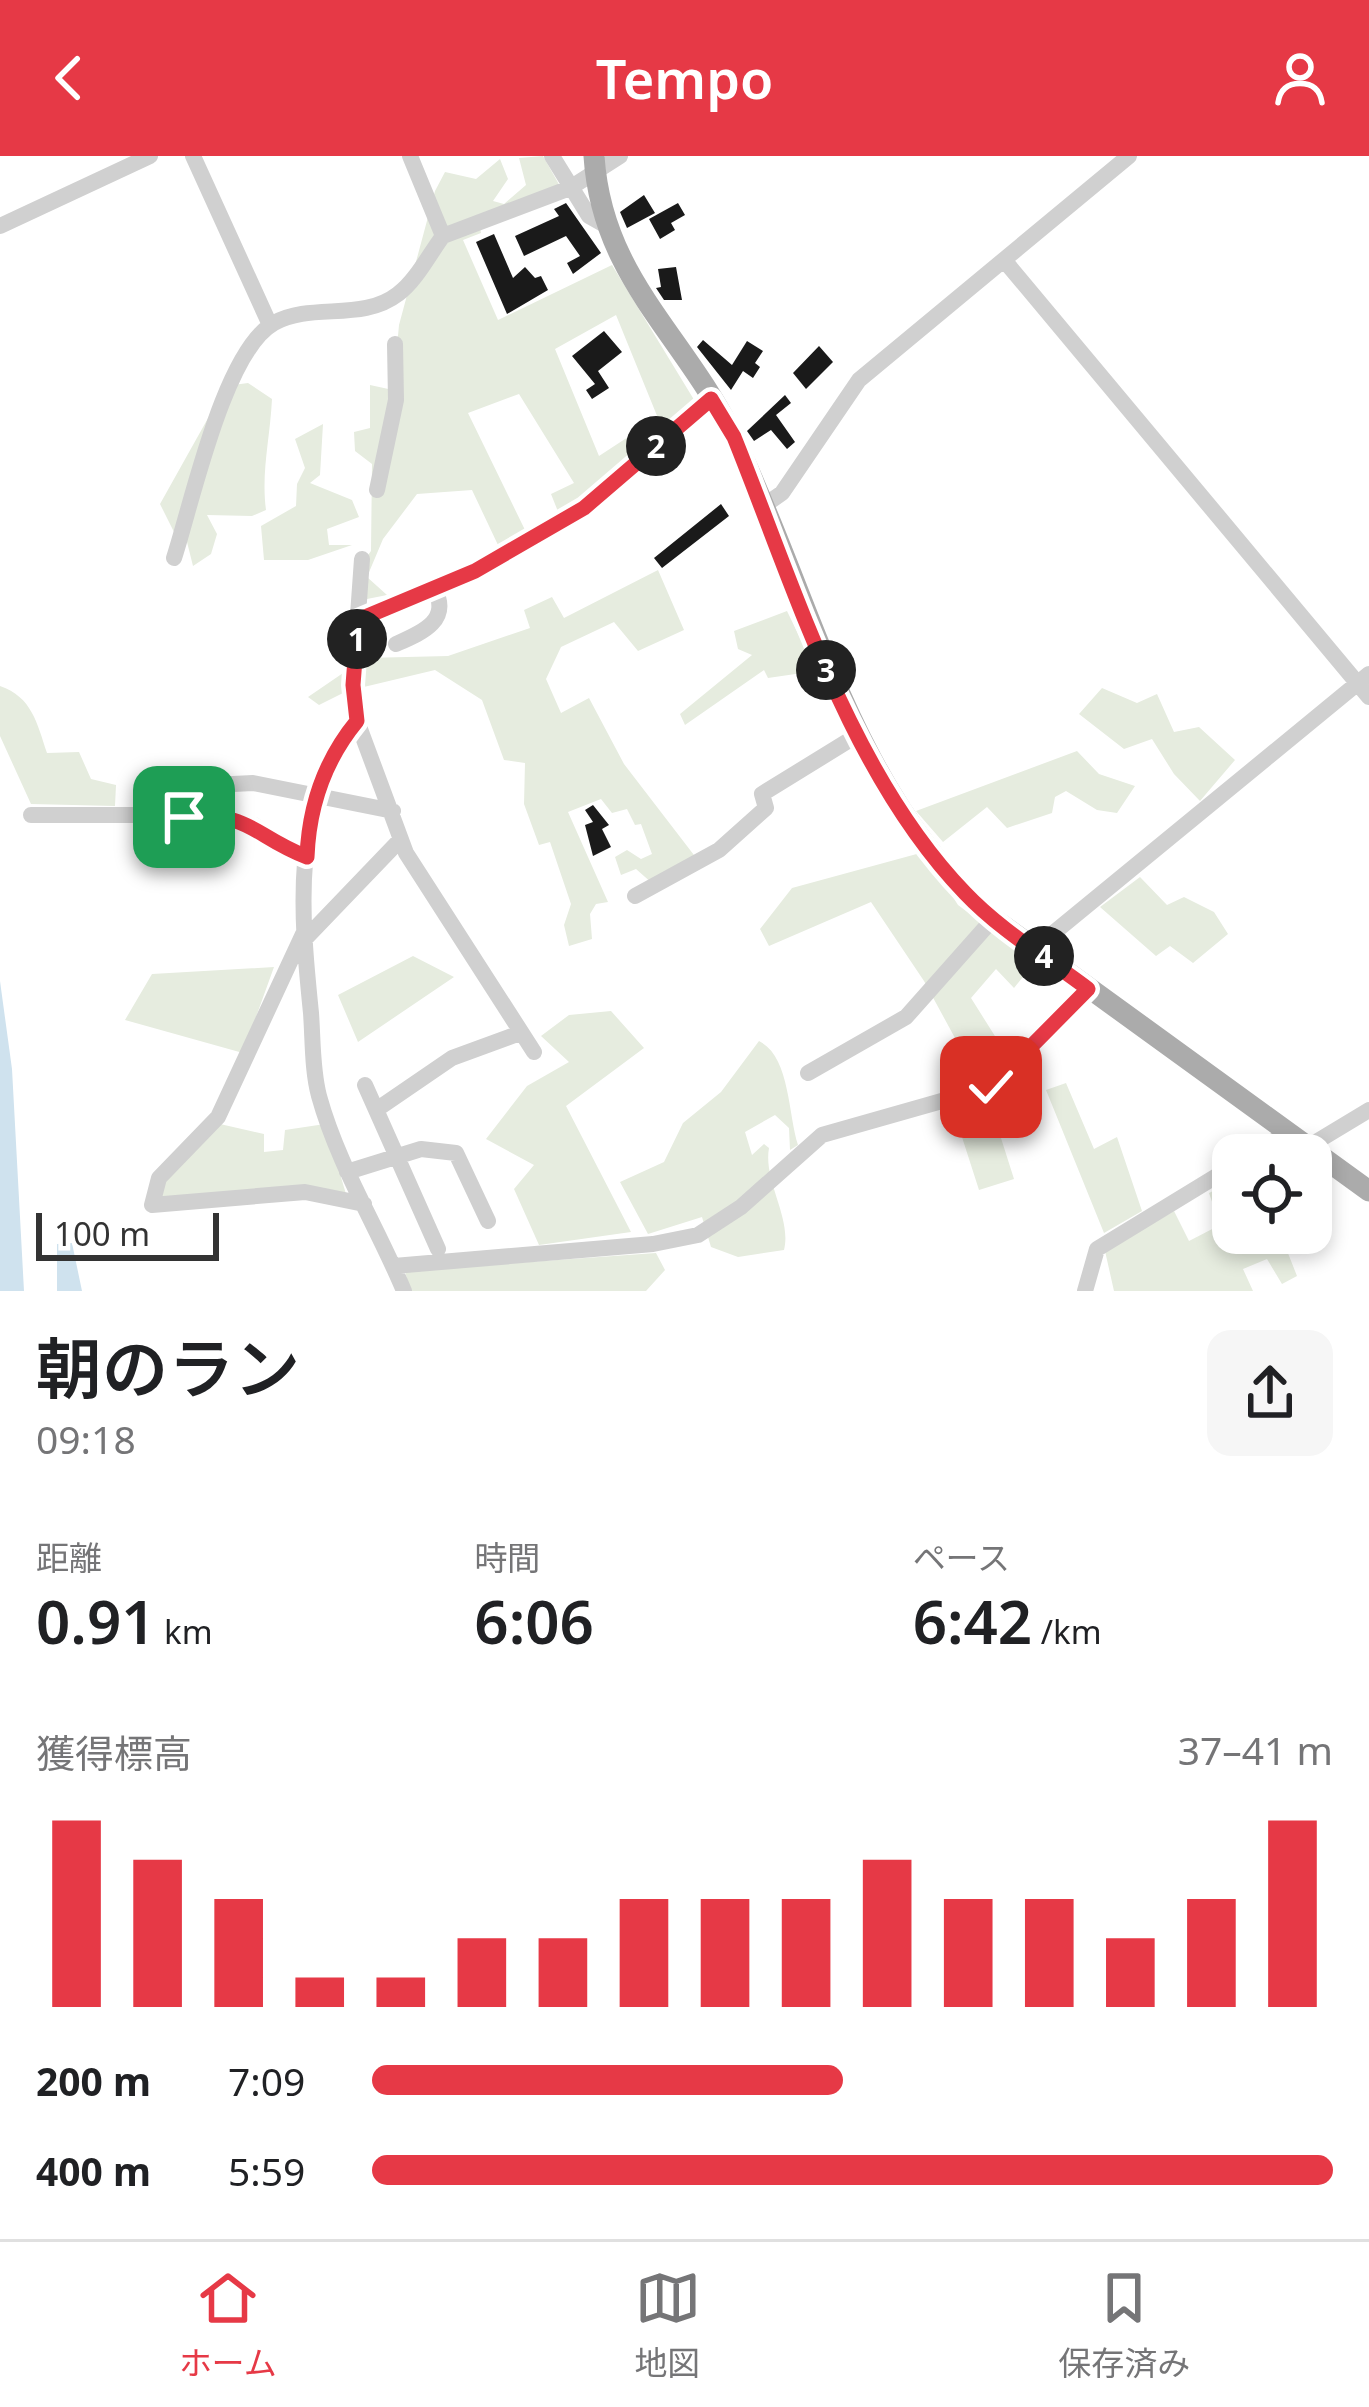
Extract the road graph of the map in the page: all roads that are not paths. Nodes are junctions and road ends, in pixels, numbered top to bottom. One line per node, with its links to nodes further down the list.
1 (150, 156): 10 (street)
2 (193, 156): 13 (street)
3 (410, 156): 11 (street)
4 (552, 156): 8 (street)
5 (620, 156): 7 (street)
6 (1129, 156): 12 (street)
7 (594, 164): 8 (street); 9 (main road)
8 (570, 188): 9 (street); 11 (street)
9 (605, 225): 15 (main road)
10 (0, 226)
11 (443, 236): 13 (street)
12 (1004, 260): 17 (street); 23 (street)
13 (270, 325): 18 (street)
14 (395, 344): 16 (street)
15 (711, 399): 17 (main road); 20 (street)
16 (376, 490)
17 (761, 507): 25 (main road)
18 (174, 558)
19 (362, 559): 21 (street)
20 (434, 588): 21 (street); 22 (street)
21 (358, 620): 24 (street)
22 (395, 644)
23 (1365, 685): 35 (street)
24 (357, 721): 27 (street); 28 (street)
25 (856, 736): 32 (street); 33 (main road)
26 (172, 788): 27 (street)
27 (316, 794): 28 (street); 31 (street)
28 (393, 811): 30 (street)
29 (31, 815): 31 (street)
30 (399, 841): 34 (street); 37 (street)
31 (307, 857): 34 (street)
32 (634, 896)
33 (993, 919): 35 (main road); 39 (street)
34 (303, 937): 47 (street); 50 (street)
35 (1034, 949): 36 (main road)
36 (1088, 989): 43 (main road); 53 (street)
37 (520, 1033): 38 (street); 41 (street)
38 (534, 1052)
39 (808, 1072)
40 (365, 1085): 41 (street)
41 (376, 1110): 45 (street)
42 (1369, 1110): 44 (street)
43 (1285, 1134)
44 (1329, 1134)
45 (397, 1156): 47 (street); 51 (street); 52 (street)
46 (1332, 1166): 49 (main road)
47 (347, 1172): 50 (street)
48 (1212, 1179): 55 (street)
49 (1369, 1191)
50 (364, 1204): 53 (street)
51 (488, 1221)
52 (438, 1250)
53 (394, 1267): 54 (street)
54 (404, 1291)
55 (1085, 1291)

